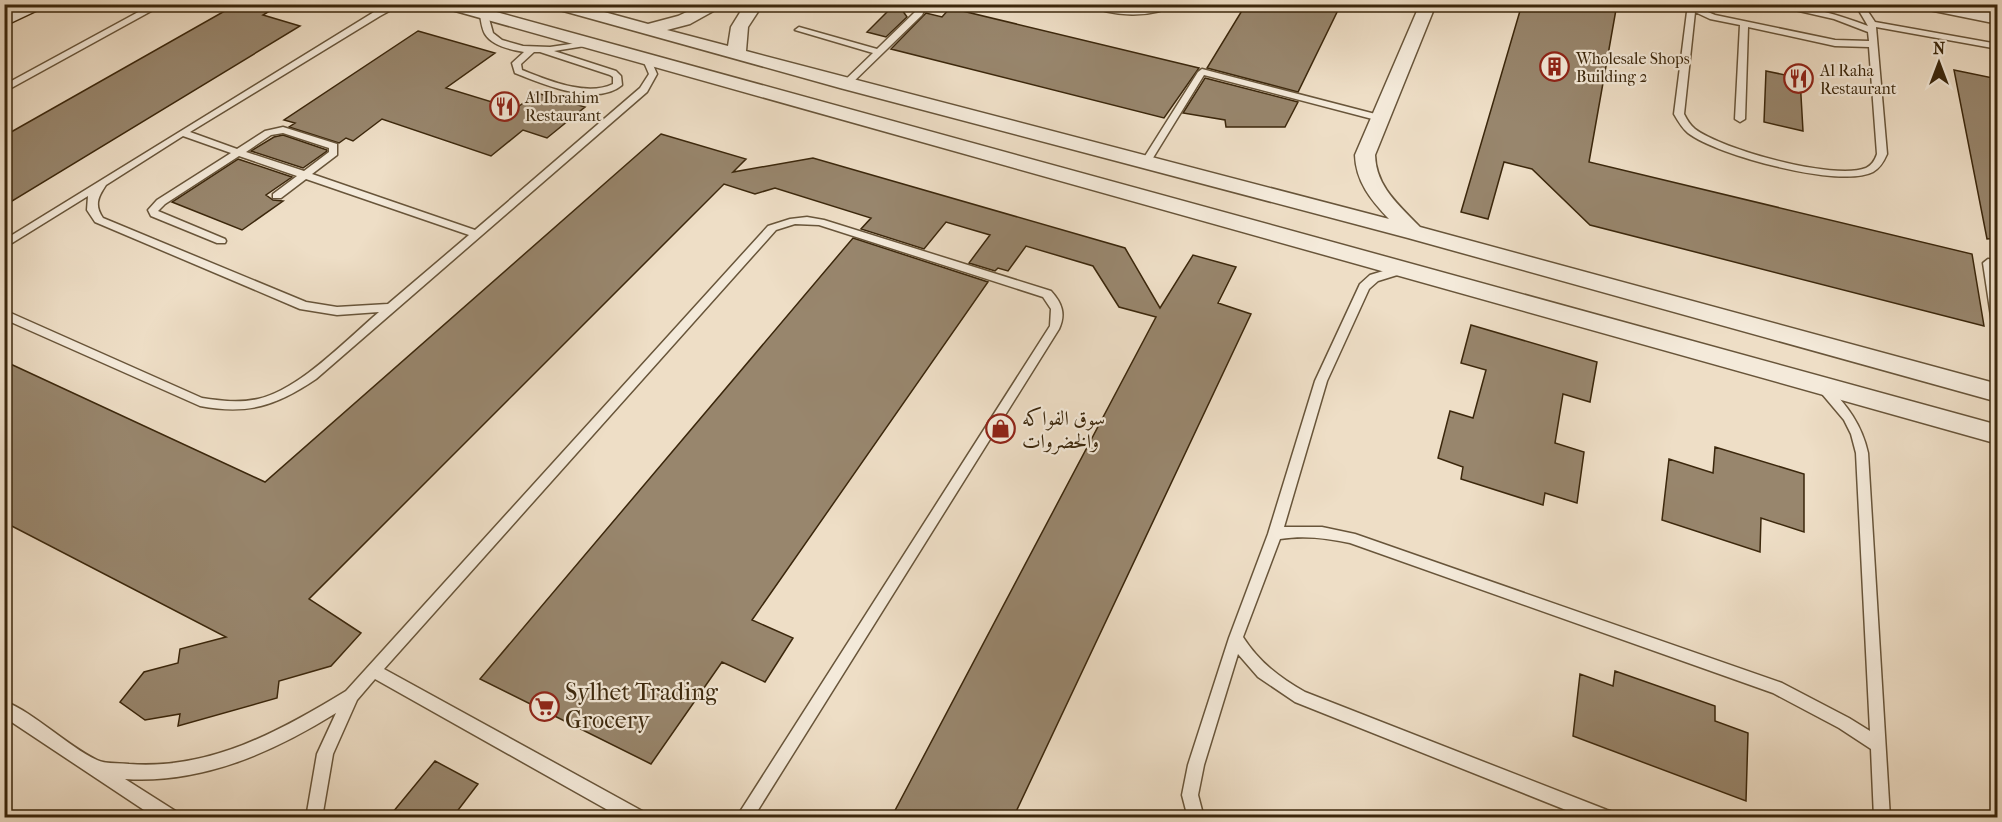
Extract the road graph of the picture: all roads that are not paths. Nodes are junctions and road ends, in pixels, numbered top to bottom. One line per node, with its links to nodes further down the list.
1 (32, 4): 20 (main road)
2 (160, 4): 35 (lane)
3 (398, 4): 38 (lane)
4 (447, 4): 19 (street)
5 (555, 4): 17 (street)
6 (718, 4): 24 (street)
7 (755, 4): 32 (street)
8 (918, 4): 31 (lane)
9 (1090, 4): 10 (lane)
10 (1172, 4)
11 (1428, 4): 36 (street)
12 (1772, 4): 23 (lane)
13 (1859, 4): 23 (lane)
14 (1924, 4): 18 (street)
15 (1957, 4): 18 (lane)
16 (1692, 6): 22 (lane); 27 (lane)
17 (598, 10): 24 (street)
18 (1971, 13): 21 (street)
19 (484, 15): 26 (street); 29 (lane)
20 (4, 19)
21 (1998, 19)
22 (1744, 23): 27 (lane); 37 (lane)
23 (1872, 27): 27 (lane); 28 (lane)
24 (648, 29): 32 (street)
25 (799, 30): 31 (lane)
26 (588, 43): 30 (lane); 33 (street)
27 (1872, 44)
28 (1998, 48)
29 (531, 50): 30 (lane); 30 (lane)
30 (542, 50)
31 (880, 52): 34 (lane)
32 (737, 54): 34 (street)
33 (648, 60): 45 (street); 47 (lane)
34 (846, 84): 40 (street)
35 (4, 89)
36 (1380, 118): 40 (lane); 46 (street)
37 (1740, 119)
38 (182, 133): 39 (lane); 42 (lane)
39 (238, 152): 41 (lane); 41 (lane); 48 (lane)
40 (1145, 164): 44 (street)
41 (306, 175): 43 (lane); 47 (lane)
42 (102, 183): 49 (lane); 52 (lane)
43 (277, 196)
44 (1307, 206): 45 (street); 46 (street)
45 (1255, 229): 51 (street)
46 (1413, 232): 53 (street)
47 (477, 234): 52 (lane)
48 (220, 241)
49 (4, 245)
50 (1998, 265): 55 (lane)
51 (1403, 269): 56 (street); 60 (lane)
52 (391, 308): 54 (lane)
53 (1696, 311): 56 (street); 58 (street)
54 (4, 314)
55 (1998, 323)
56 (1615, 328): 57 (street)
57 (1820, 385): 59 (street); 65 (lane)
58 (1998, 393)
59 (1998, 435)
60 (1275, 534): 61 (lane); 65 (lane)
61 (1236, 638): 71 (lane); 72 (lane)
62 (374, 671): 63 (lane); 69 (lane); 70 (lane)
63 (351, 696): 66 (lane); 68 (lane)
64 (4, 708): 66 (lane)
65 (1878, 746): 73 (lane)
66 (97, 769): 67 (lane)
67 (171, 818)
68 (314, 818)
69 (638, 818)
70 (744, 818)
71 (1196, 818)
72 (1606, 818)
73 (1882, 818)

